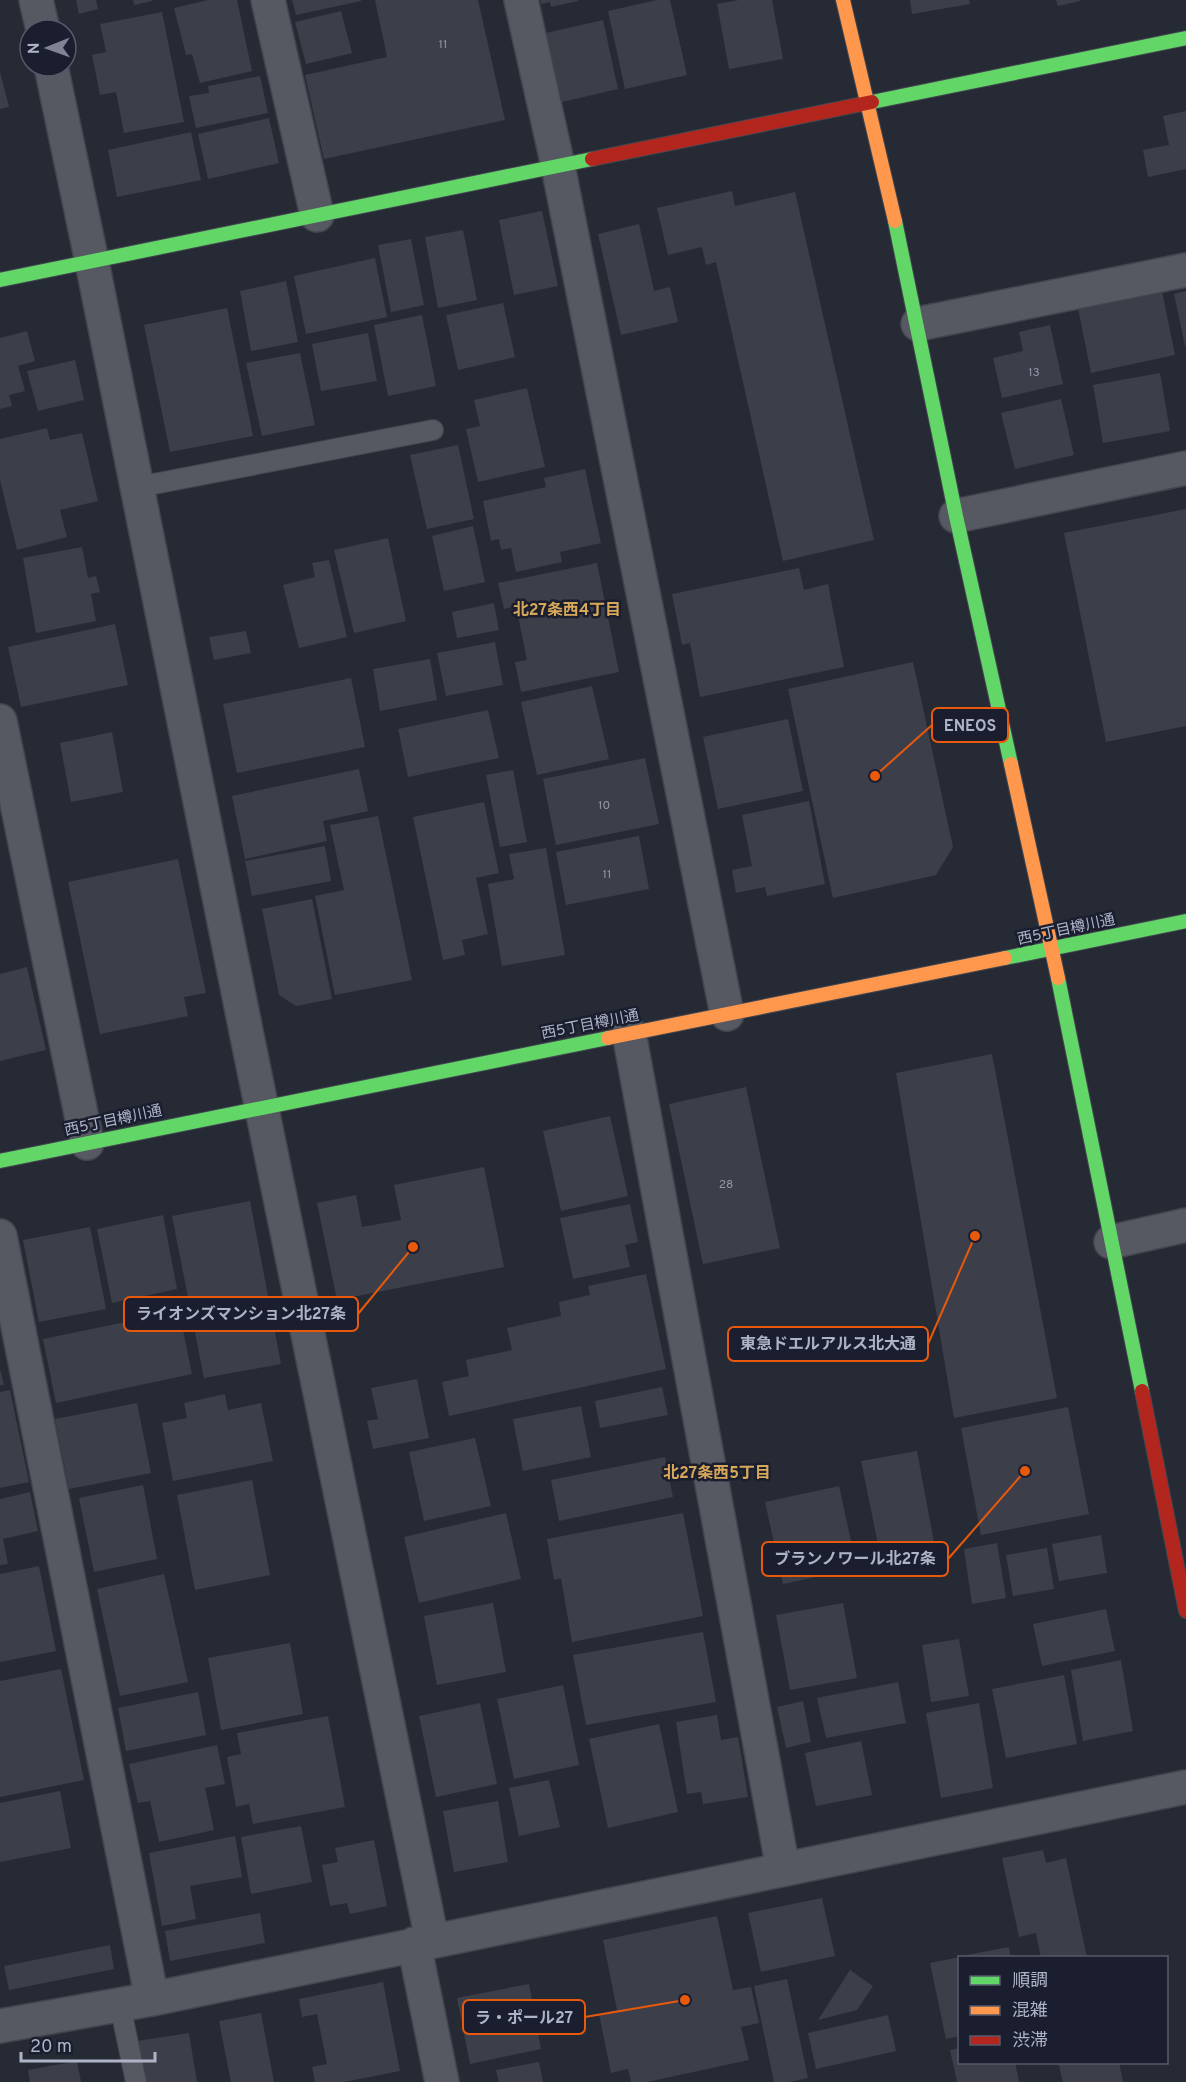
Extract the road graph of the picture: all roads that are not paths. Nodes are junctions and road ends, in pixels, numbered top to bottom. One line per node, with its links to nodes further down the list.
1 (36, 0): 5 (street)
2 (268, 0): 10 (street)
3 (521, 0): 9 (street)
4 (843, 0): 8 (street)
5 (40, 18)
6 (1186, 38): 8 (street)
7 (54, 78): 11 (street)
8 (866, 102): 9 (street); 14 (street)
9 (558, 166): 10 (street); 22 (street)
10 (316, 215): 11 (street)
11 (92, 262): 13 (street); 17 (street)
12 (1186, 270): 14 (street)
13 (0, 280)
14 (918, 324): 18 (street)
15 (434, 430): 17 (lane)
16 (1186, 468): 18 (street)
17 (138, 487): 24 (street)
18 (956, 516): 21 (street)
19 (0, 721): 25 (street)
20 (1186, 921): 21 (street, 西5丁目樽川通)
21 (1052, 948): 22 (street, 西5丁目樽川通); 29 (street)
22 (727, 1014): 23 (street, 西5丁目樽川通)
23 (629, 1033): 24 (street, 西5丁目樽川通); 32 (street)
24 (261, 1107): 25 (street, 西5丁目樽川通); 33 (street)
25 (87, 1143): 26 (street, 西5丁目樽川通)
26 (0, 1161)
27 (1186, 1225): 29 (street)
28 (0, 1236): 34 (street)
29 (1111, 1242): 30 (street)
30 (1186, 1611)
31 (1186, 1787): 32 (street)
32 (783, 1869): 33 (street)
33 (423, 1942): 34 (street); 38 (street)
34 (152, 1999): 35 (street)
35 (120, 2005): 36 (street); 37 (lane)
36 (0, 2026)
37 (136, 2082)
38 (442, 2082)

